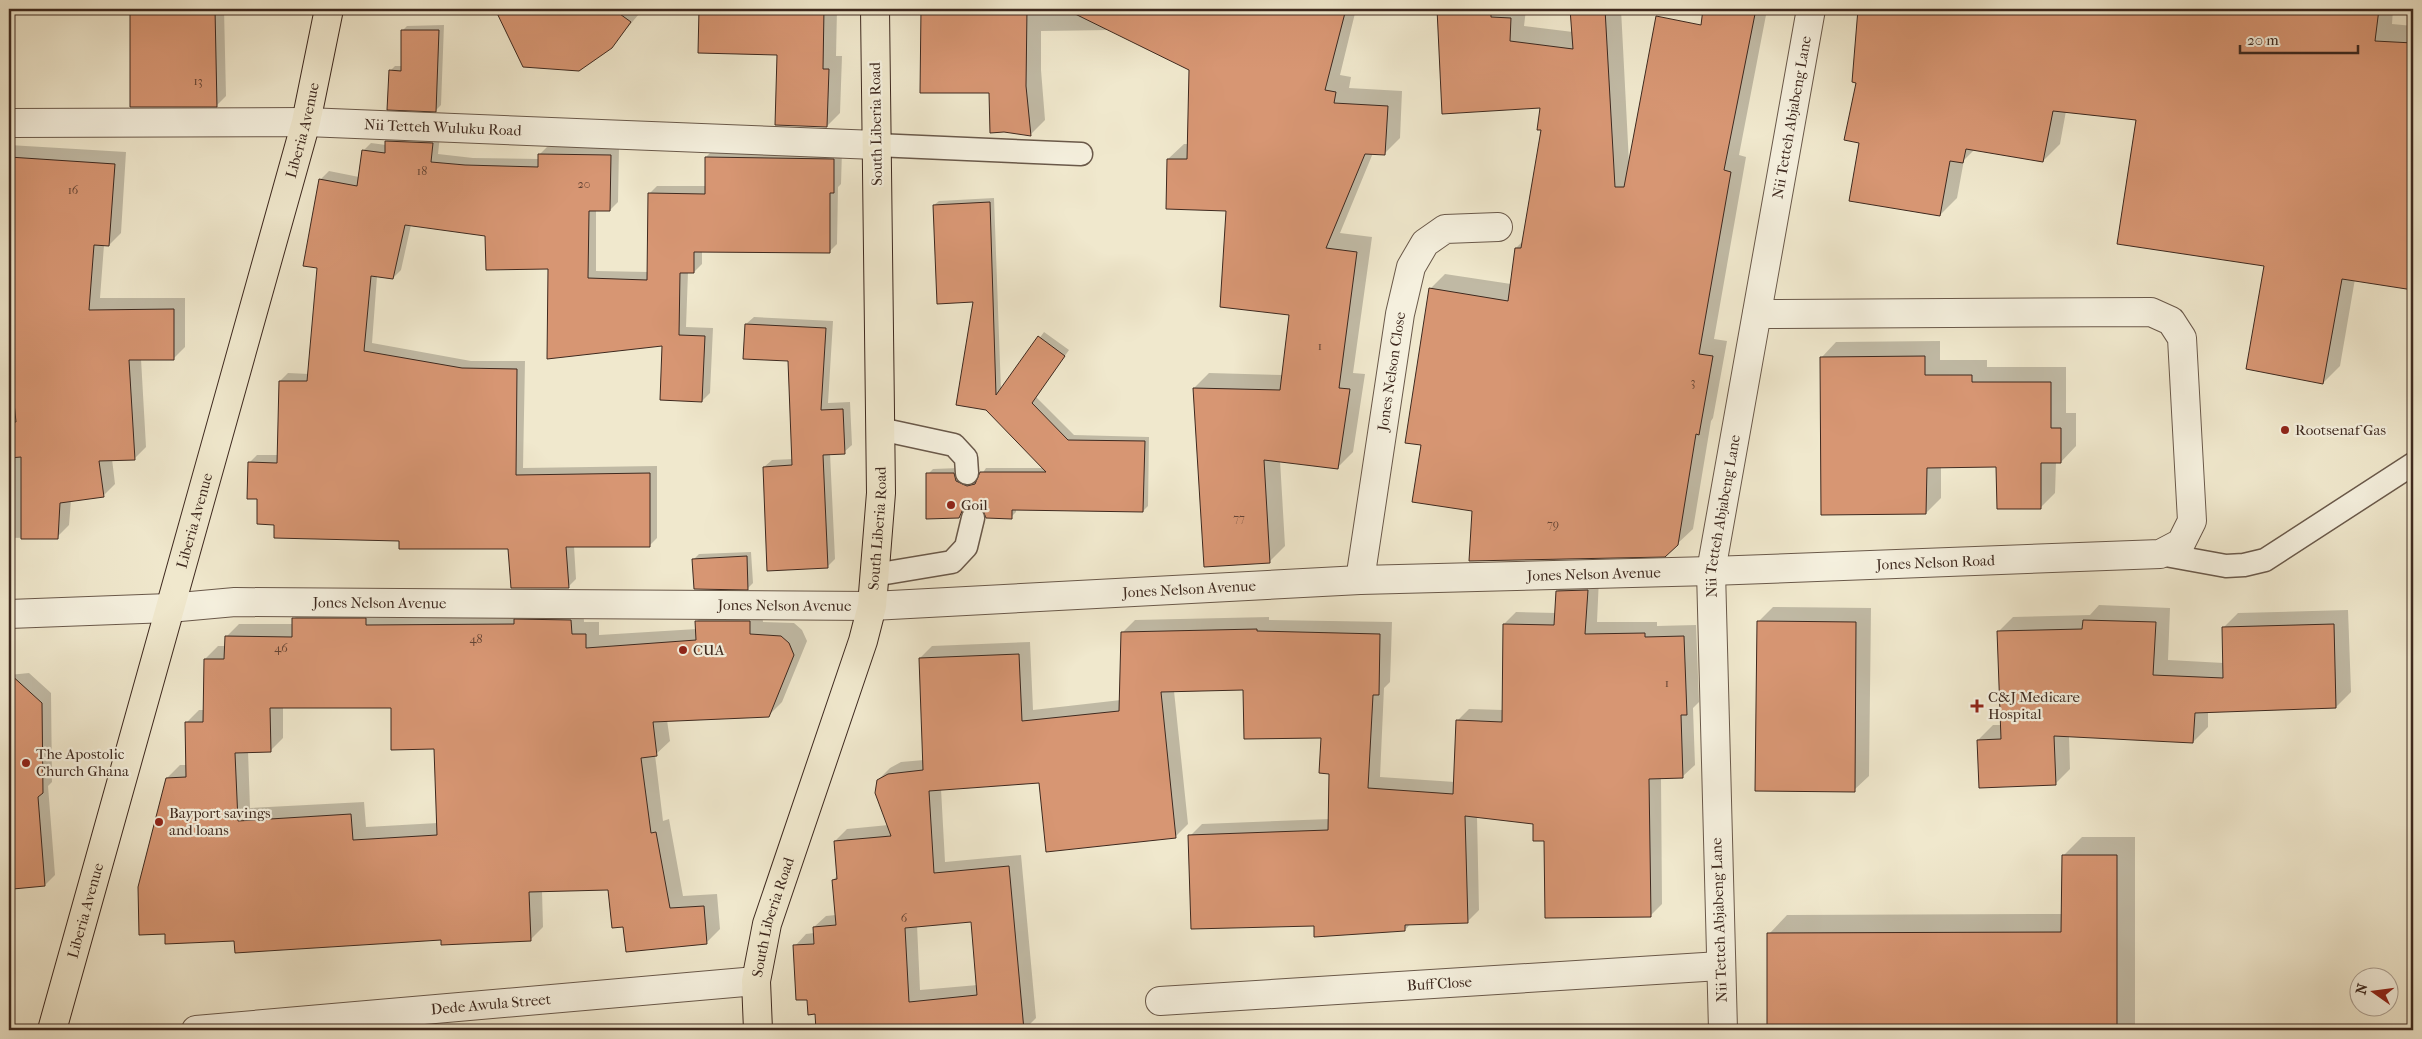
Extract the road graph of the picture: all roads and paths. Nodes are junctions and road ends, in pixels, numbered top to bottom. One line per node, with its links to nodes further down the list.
1 (329, 9): 4 (main road, Liberia Avenue)
2 (875, 9): 6 (main road, South Liberia Road)
3 (1811, 9): 9 (street, Nii Tetteh Abjabeng Lane)
4 (306, 122): 5 (street, Nii Tetteh Wuluku Road); 6 (street, Nii Tetteh Wuluku Road); 19 (main road, Liberia Avenue)
5 (9, 123)
6 (876, 145): 7 (lane); 10 (main road, South Liberia Road)
7 (1081, 154)
8 (1498, 227): 17 (street, Jones Nelson Close)
9 (1757, 314): 14 (street); 15 (street, Nii Tetteh Abjabeng Lane)
10 (880, 429): 12 (lane); 16 (main road, South Liberia Road)
11 (2413, 464): 14 (lane)
12 (967, 472)
13 (973, 518): 16 (lane)
14 (2160, 554): 15 (street, Jones Nelson Road)
15 (1711, 571): 17 (street, Jones Nelson Avenue); 21 (street, Nii Tetteh Abjabeng Lane)
16 (874, 575): 18 (main road, South Liberia Road)
17 (1360, 580): 18 (street, Jones Nelson Avenue)
18 (872, 606): 19 (street, Jones Nelson Avenue); 22 (main road, South Liberia Road)
19 (169, 608): 20 (street, Jones Nelson Avenue); 24 (main road, Liberia Avenue)
20 (9, 614)
21 (1720, 966): 23 (street, Buff Close); 27 (street, Nii Tetteh Abjabeng Lane)
22 (756, 981): 25 (street, Dede Awula Street); 26 (main road, South Liberia Road)
23 (1160, 1002)
24 (52, 1030)
25 (196, 1030)
26 (758, 1030)
27 (1723, 1030)

